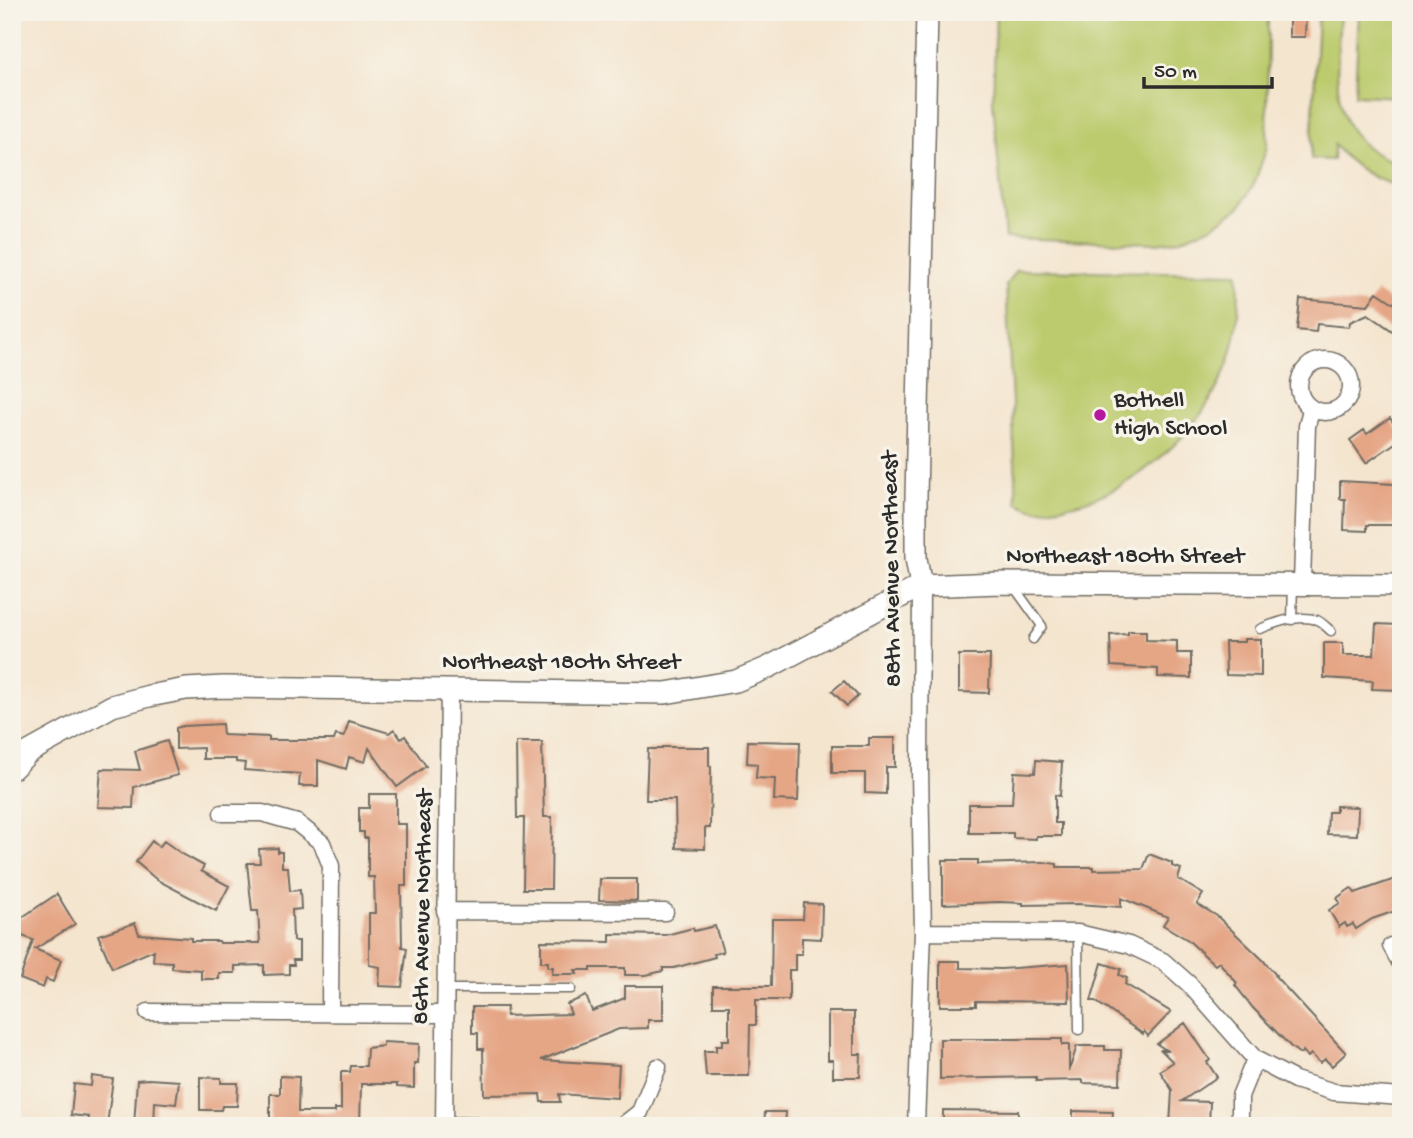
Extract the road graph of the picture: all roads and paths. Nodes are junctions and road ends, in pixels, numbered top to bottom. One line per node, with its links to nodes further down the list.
1 (927, 12): 6 (street, 88th Avenue Northeast)
2 (1311, 409): 4 (street)
3 (1012, 583): 4 (street, Northeast 180th Street); 6 (street, Northeast 180th Street); 10 (lane)
4 (1298, 583): 5 (street, Northeast 180th Street); 7 (lane)
5 (1401, 585)
6 (921, 586): 11 (street, Northeast 180th Street); 16 (street, 88th Avenue Northeast)
7 (1292, 620): 8 (lane); 9 (lane)
8 (1260, 629)
9 (1331, 631)
10 (1032, 639)
11 (449, 689): 12 (street, Northeast 180th Street); 14 (street, 86th Avenue Northeast)
12 (12, 769)
13 (222, 813): 23 (street)
14 (445, 911): 15 (street); 20 (street, 86th Avenue Northeast)
15 (665, 912)
16 (923, 932): 17 (street); 32 (street, 88th Avenue Northeast)
17 (1078, 933): 25 (lane); 26 (street)
18 (1391, 946): 19 (street)
19 (1401, 964)
20 (446, 989): 21 (lane); 24 (street, 86th Avenue Northeast)
21 (571, 989)
22 (148, 1012): 23 (street)
23 (330, 1013): 24 (street)
24 (446, 1014): 29 (street, 86th Avenue Northeast)
25 (1079, 1030)
26 (1255, 1059): 28 (street); 33 (street)
27 (658, 1066): 31 (street)
28 (1401, 1097)
29 (444, 1125): 30 (street)
30 (478, 1126)
31 (622, 1126)
32 (916, 1126)
33 (1240, 1126)

